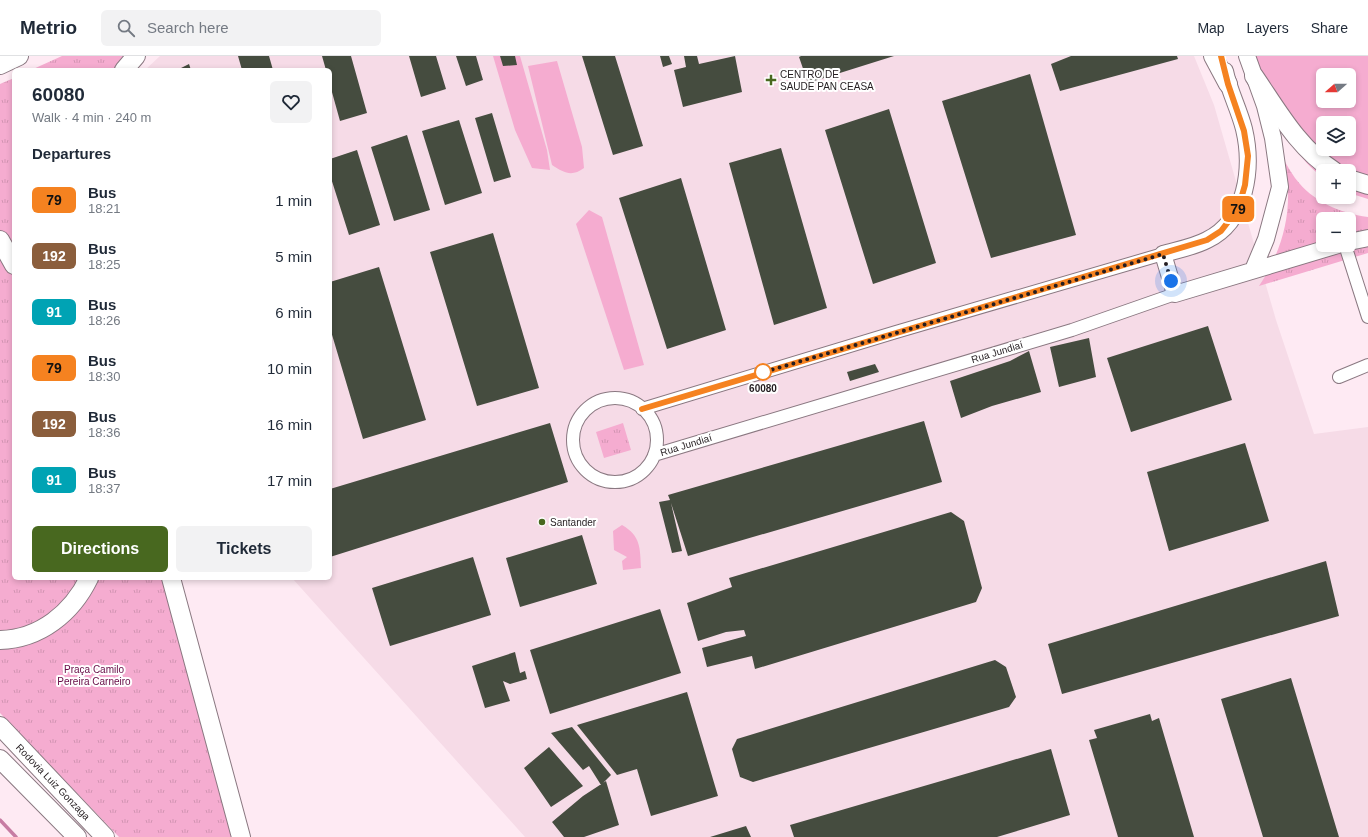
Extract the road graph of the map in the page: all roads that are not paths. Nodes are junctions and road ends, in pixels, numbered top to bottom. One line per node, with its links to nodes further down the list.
1 (19, 56): 6 (highway)
2 (136, 56): 7 (highway)
3 (1213, 56): 9 (highway)
4 (1221, 56): 9 (main road)
5 (1247, 56): 8 (main road)
6 (0, 65)
7 (126, 68)
8 (1254, 76): 10 (highway); 20 (main road)
9 (1228, 84): 18 (main road)
10 (1323, 164)
11 (1356, 181): 12 (highway)
12 (1368, 185)
13 (1368, 238): 15 (main road)
14 (0, 240): 19 (highway)
15 (1356, 241)
16 (1316, 251): 20 (main road, Rua Jundiaí)
17 (1348, 252): 22 (street)
18 (1163, 254): 21 (main road); 25 (street)
19 (12, 261)
20 (1253, 270): 21 (main road, Rua Jundiaí)
21 (1175, 294): 26 (street, Rua Jundiaí)
22 (1368, 317)
23 (1368, 365): 24 (street)
24 (1339, 377)
25 (642, 409): 26 (street); 26 (street)
26 (654, 455)
27 (88, 580): 29 (highway)
28 (172, 580): 34 (highway)
29 (0, 640)
30 (0, 726): 33 (highway, Rodovia Luiz Gonzaga)
31 (0, 759): 32 (highway)
32 (77, 837)
33 (105, 837)
34 (241, 837)

